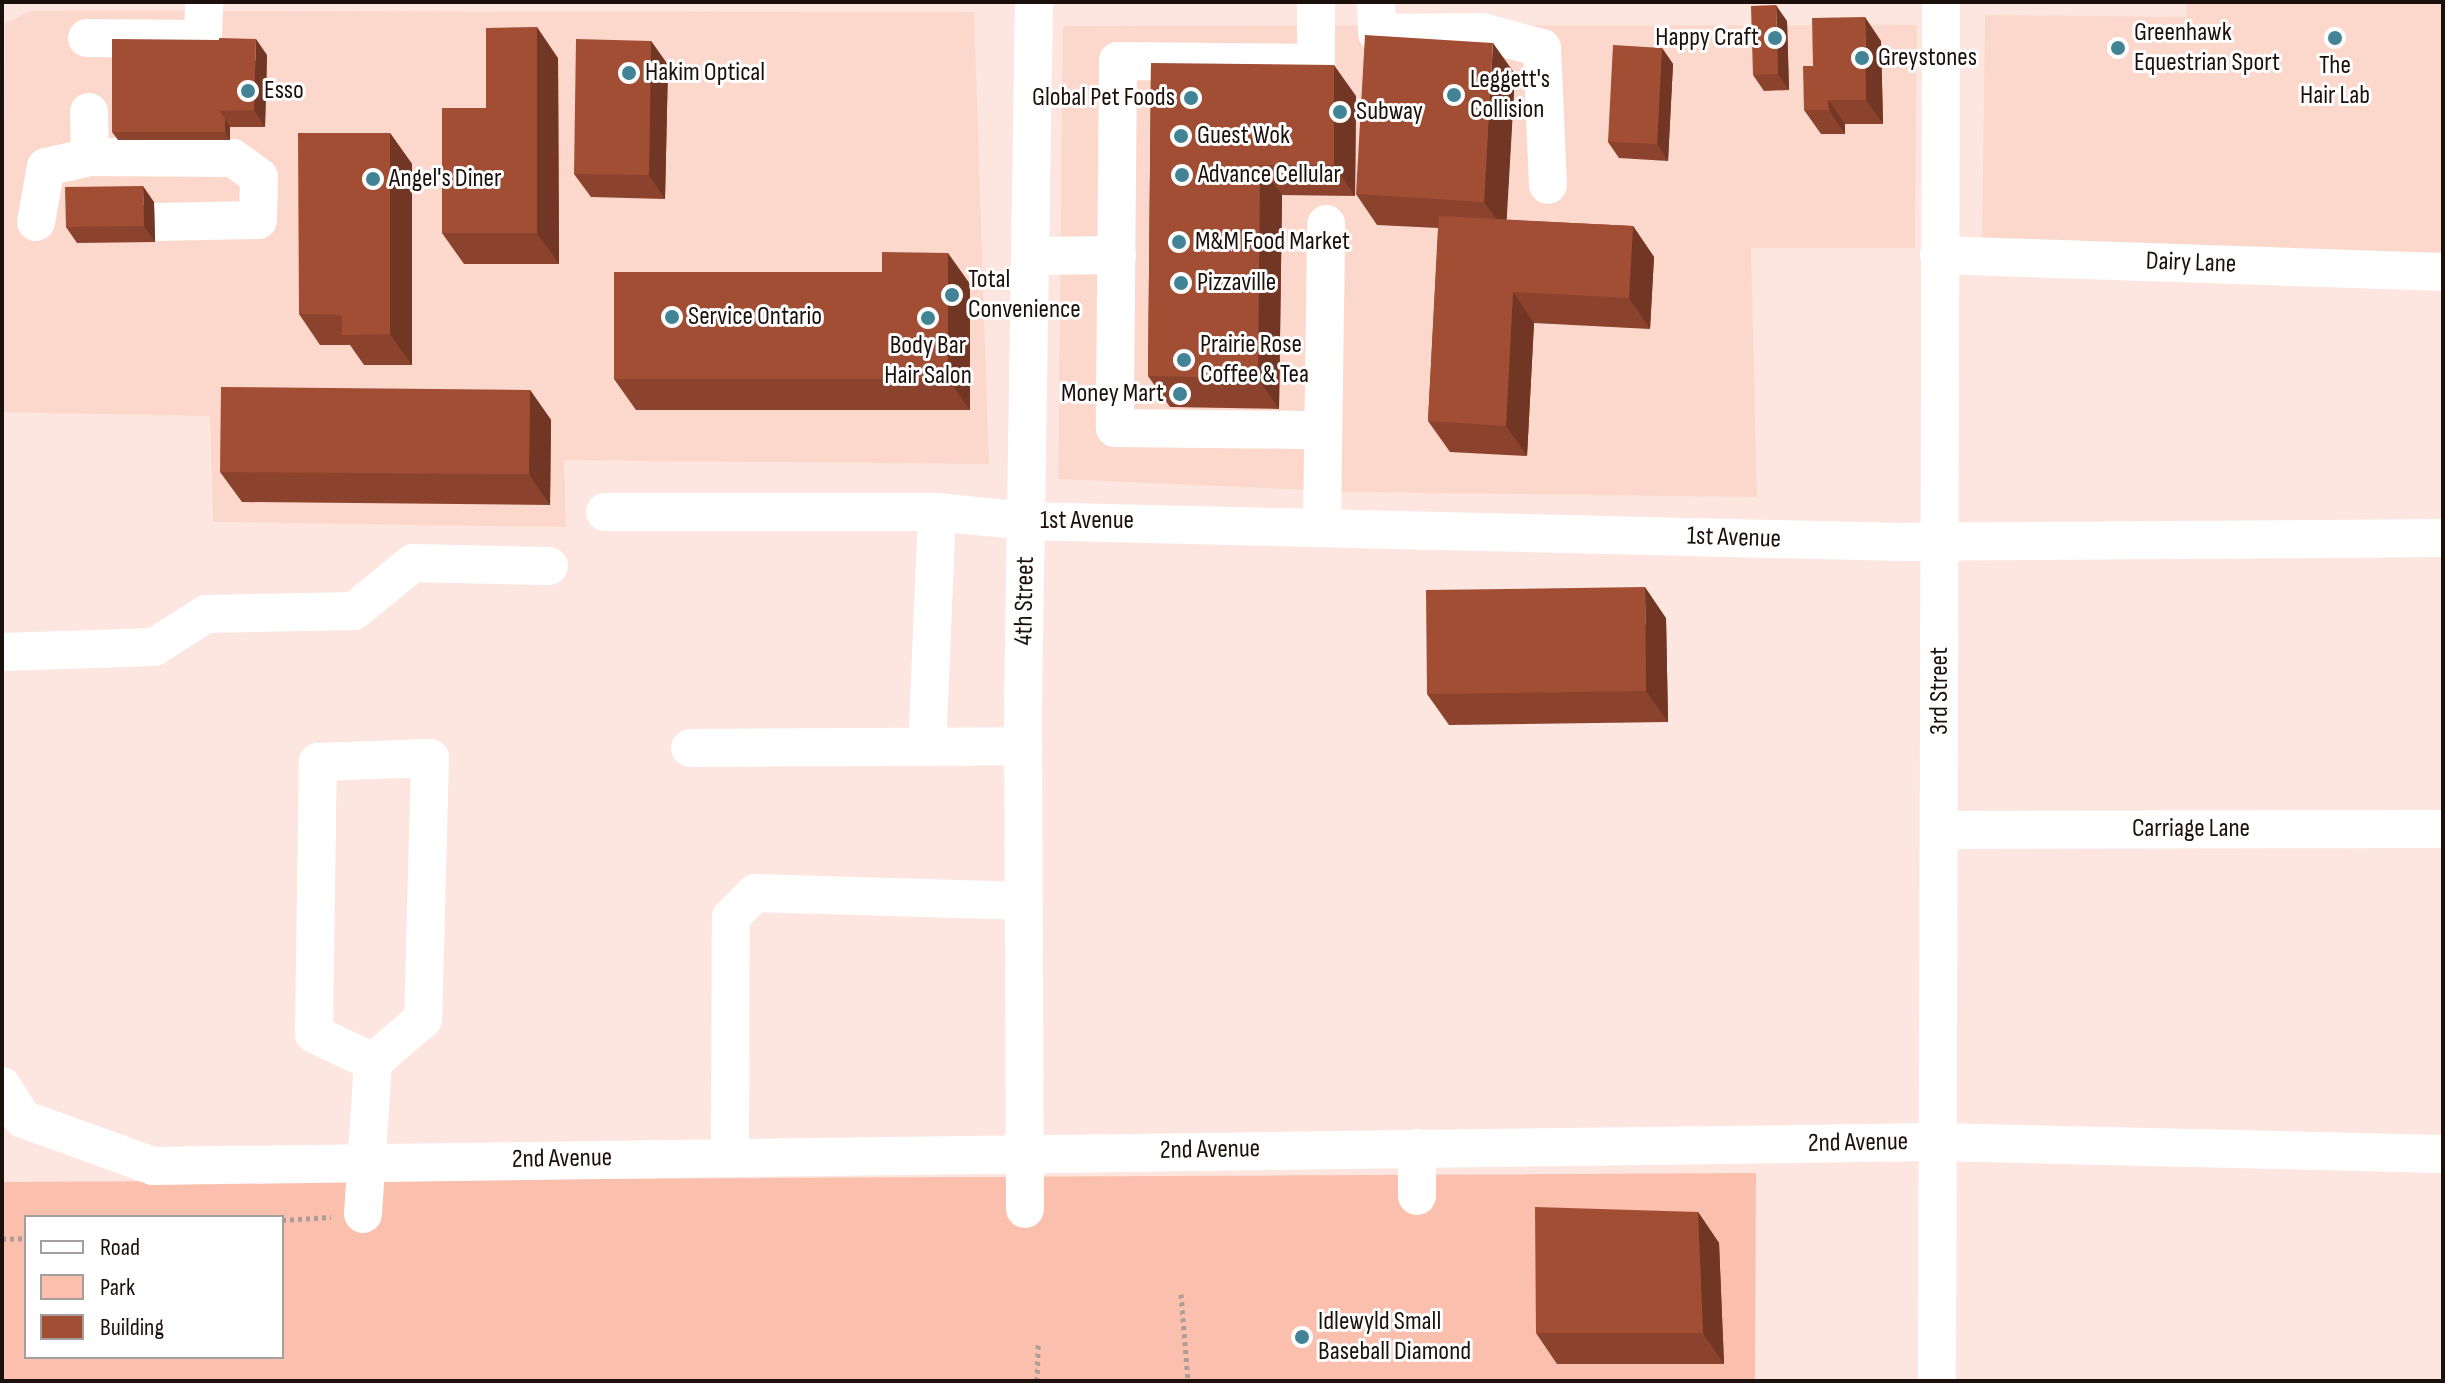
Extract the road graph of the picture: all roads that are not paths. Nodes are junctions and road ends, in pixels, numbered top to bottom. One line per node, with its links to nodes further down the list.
1 (1034, 2): 17 (street, 4th Street)
2 (1316, 2): 15 (street)
3 (1376, 2): 5 (street)
4 (1941, 2): 16 (street, 3rd Street)
5 (1480, 17): 10 (street)
6 (204, 29): 7 (street)
7 (87, 38)
8 (89, 112): 9 (street)
9 (90, 157): 11 (street); 12 (street)
10 (1548, 185)
11 (19, 222): 13 (street)
12 (154, 222)
13 (77, 223)
14 (1326, 224): 19 (street)
15 (1117, 255): 17 (street); 19 (street)
16 (1939, 255): 18 (street, Dairy Lane); 25 (street, 3rd Street)
17 (1030, 256): 22 (street, 4th Street)
18 (2443, 272)
19 (1323, 430): 23 (street)
20 (605, 512): 21 (street, 1st Avenue)
21 (937, 512): 22 (street, 1st Avenue); 29 (street)
22 (1026, 521): 23 (street, 1st Avenue); 28 (street, 4th Street)
23 (1322, 526): 25 (street, 1st Avenue)
24 (2443, 538): 25 (street, 1st Avenue)
25 (1941, 543): 32 (street, 3rd Street)
26 (549, 566): 27 (street)
27 (2, 652)
28 (1023, 746): 29 (street); 33 (street, 4th Street)
29 (927, 747): 30 (street)
30 (690, 748)
31 (2443, 829): 32 (street, Carriage Lane)
32 (1939, 830): 36 (street, 3rd Street)
33 (1023, 901): 38 (street, 4th Street); 40 (street)
34 (373, 1062): 34 (street); 41 (street)
35 (2, 1086): 41 (street, 2nd Avenue)
36 (1937, 1142): 37 (street, 2nd Avenue); 39 (street, 2nd Avenue); 45 (street, 3rd Street)
37 (1417, 1148): 38 (street, 2nd Avenue); 42 (street)
38 (1022, 1152): 40 (street, 2nd Avenue); 43 (street, 4th Street)
39 (2443, 1154)
40 (730, 1157): 41 (street, 2nd Avenue)
41 (364, 1162): 44 (street)
42 (1417, 1196)
43 (1025, 1209)
44 (363, 1214)
45 (1937, 1381)

